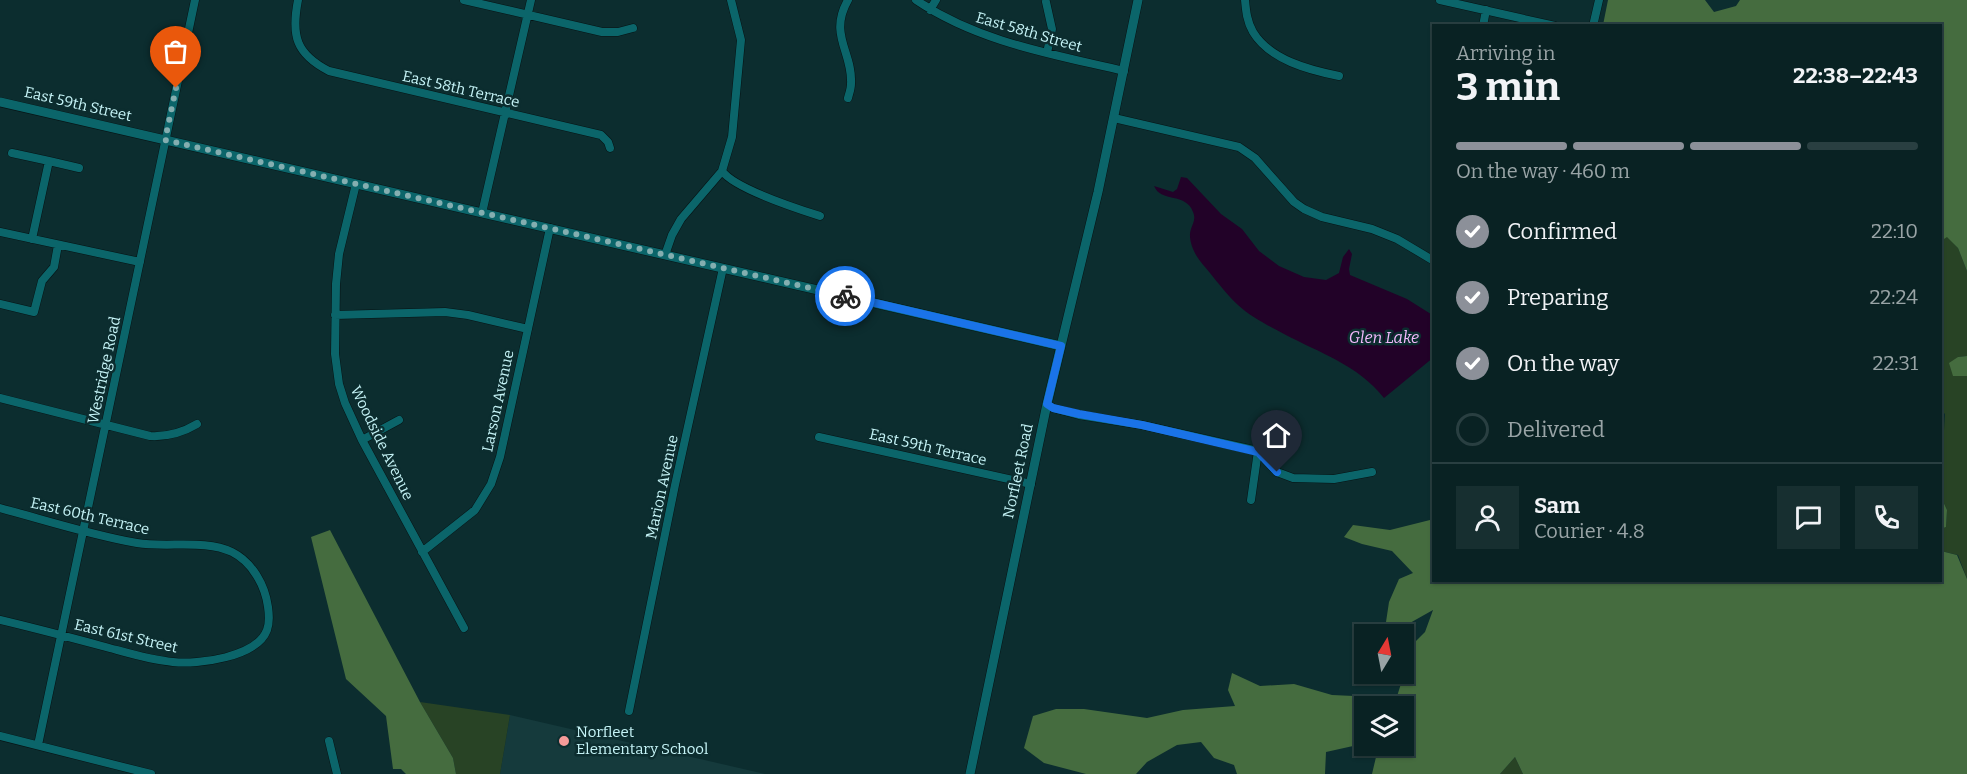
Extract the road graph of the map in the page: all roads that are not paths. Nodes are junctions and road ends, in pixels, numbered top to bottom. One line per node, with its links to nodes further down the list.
1 (195, 0): 28 (street, Westridge Road)
2 (298, 0): 26 (street, East 58th Terrace)
3 (464, 0): 16 (street)
4 (531, 0): 16 (street)
5 (731, 0): 33 (street)
6 (848, 0): 24 (street)
7 (916, 0): 14 (street, East 58th Street)
8 (936, 0): 14 (street)
9 (1138, 0): 22 (street, Norfleet Road)
10 (1245, 0): 23 (street)
11 (1440, 0): 15 (street)
12 (1599, 0): 19 (street)
13 (1046, 2): 21 (street)
14 (930, 10): 21 (street, East 58th Street)
15 (1486, 10): 17 (street); 18 (street)
16 (528, 15): 20 (street); 26 (street)
17 (1483, 24)
18 (1546, 24)
19 (1593, 24)
20 (633, 28)
21 (1047, 53): 22 (street, East 58th Street)
22 (1124, 70): 27 (street, Norfleet Road)
23 (1339, 76)
24 (848, 98)
25 (0, 102): 28 (street, East 59th Street)
26 (505, 113): 29 (street, East 58th Terrace); 35 (street)
27 (1114, 118): 42 (street); 48 (street, Norfleet Road)
28 (165, 140): 34 (street, East 59th Street); 43 (street, Westridge Road)
29 (610, 148)
30 (12, 153): 31 (street)
31 (49, 161): 32 (street); 39 (street)
32 (79, 168)
33 (722, 171): 36 (street); 41 (street)
34 (356, 184): 35 (street, East 59th Street); 46 (street, Woodside Avenue)
35 (482, 213): 37 (street, East 59th Street)
36 (820, 216)
37 (550, 228): 41 (street, East 59th Street); 47 (street, Larson Avenue)
38 (0, 231): 39 (street)
39 (32, 239): 40 (street)
40 (58, 245): 43 (street); 45 (street)
41 (665, 255): 44 (street, East 59th Street)
42 (1432, 260)
43 (140, 262): 53 (street, Westridge Road)
44 (723, 268): 48 (street, East 59th Street); 67 (street, Marion Avenue)
45 (0, 304)
46 (335, 315): 47 (street); 55 (street, Woodside Avenue)
47 (528, 329): 62 (street, Larson Avenue)
48 (1061, 346): 50 (street, Norfleet Road)
49 (0, 398): 53 (street)
50 (1047, 404): 56 (street); 58 (street, Norfleet Road)
51 (399, 420): 55 (street)
52 (197, 424): 53 (street)
53 (106, 425): 61 (street, Westridge Road)
54 (819, 436): 58 (street, East 59th Terrace)
55 (362, 440): 62 (street, Woodside Avenue)
56 (1258, 452): 57 (street); 59 (street)
57 (1372, 472)
58 (1031, 484): 73 (street, Norfleet Road)
59 (1251, 500)
60 (0, 508): 61 (street, East 60th Terrace)
61 (84, 530): 64 (street, East 60th Terrace); 66 (street, Westridge Road)
62 (422, 552): 65 (street, Woodside Avenue)
63 (0, 620): 66 (street, East 61st Street)
64 (269, 624): 66 (street, East 61st Street)
65 (464, 628)
66 (61, 635): 70 (street, Westridge Road)
67 (629, 711)
68 (0, 736): 70 (street)
69 (329, 741): 72 (street)
70 (38, 745): 71 (street)
71 (151, 774)
72 (337, 774)
73 (970, 774)

